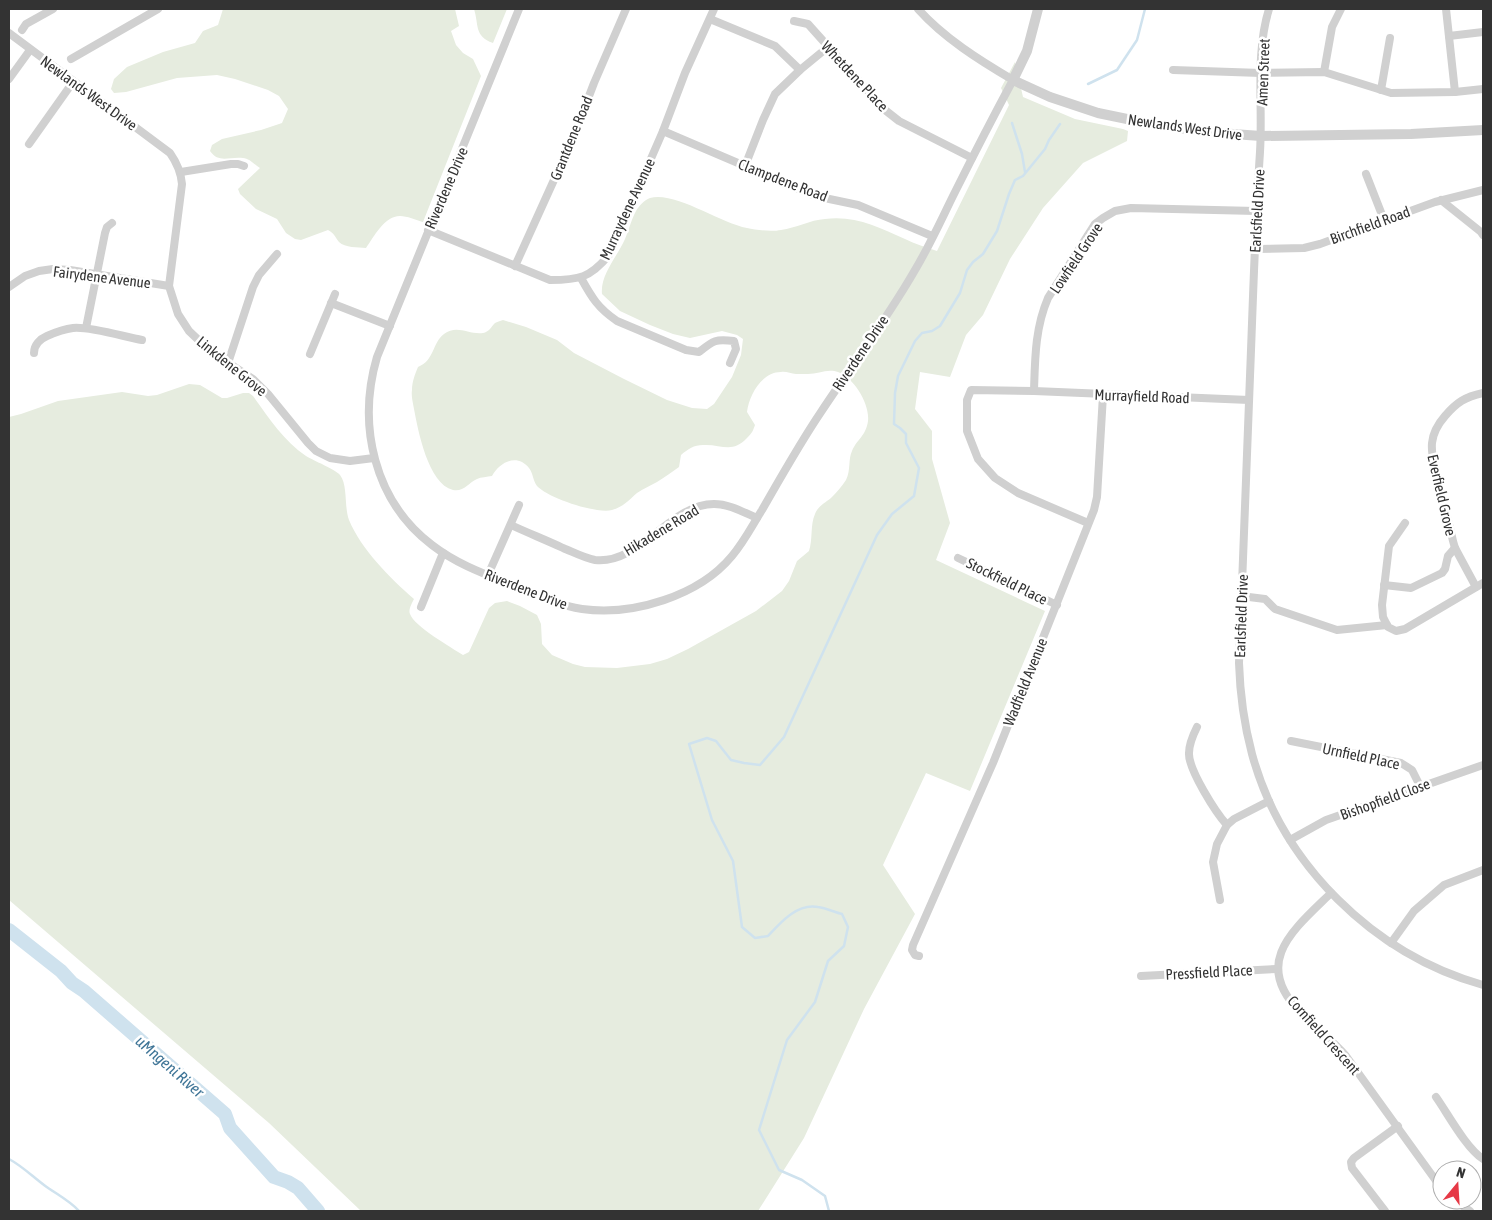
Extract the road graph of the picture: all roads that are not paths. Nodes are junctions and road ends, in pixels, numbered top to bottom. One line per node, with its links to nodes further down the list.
1 (53, 9): 13 (street)
2 (158, 9): 20 (street)
3 (519, 9): 45 (street, Riverdene Drive)
4 (626, 9): 50 (street, Grantdene Road)
5 (714, 9): 11 (street, Murraydene Avenue)
6 (918, 9): 26 (street, Newlands West Drive)
7 (1038, 9): 26 (street)
8 (1269, 9): 23 (street, Amen Street)
9 (1341, 9): 24 (street)
10 (1446, 9): 16 (street)
11 (710, 19): 21 (street); 32 (street, Murraydene Avenue)
12 (794, 21): 18 (street, Whetdene Place)
13 (22, 30)
14 (1483, 32): 16 (street)
15 (9, 34): 19 (street, Newlands West Drive)
16 (1449, 36): 30 (street)
17 (1390, 38): 29 (street)
18 (828, 47): 21 (street); 35 (street, Whetdene Place)
19 (30, 50): 25 (street); 27 (street, Newlands West Drive)
20 (71, 59)
21 (800, 70): 37 (street)
22 (1172, 70): 23 (street)
23 (1261, 72): 24 (street); 33 (street, Amen Street)
24 (1324, 72): 29 (street)
25 (9, 79)
26 (1013, 80): 33 (street, Newlands West Drive); 35 (street, Riverdene Drive)
27 (73, 82): 34 (street); 38 (street, Newlands West Drive)
28 (1483, 88): 30 (street)
29 (1381, 90): 30 (street)
30 (1455, 92)
31 (1483, 130): 33 (street, Newlands West Drive)
32 (663, 131): 37 (street, Clampdene Road); 52 (street, Murraydene Avenue)
33 (1261, 136): 42 (street, Earlsfield Drive)
34 (29, 144)
35 (972, 158): 47 (street, Riverdene Drive)
36 (244, 166): 38 (street)
37 (745, 166): 47 (street, Clampdene Road)
38 (181, 172): 53 (street, Linkdene Grove)
39 (1366, 174): 43 (street)
40 (1483, 190): 41 (street, Birchfield Road)
41 (1441, 200): 43 (street, Birchfield Road); 46 (street)
42 (1256, 211): 48 (street, Earlsfield Drive); 64 (street, Lowfield Grove)
43 (1384, 220): 48 (street, Birchfield Road)
44 (112, 222): 51 (street)
45 (428, 230): 50 (street); 57 (street, Riverdene Drive)
46 (1483, 235)
47 (932, 236): 70 (street, Riverdene Drive)
48 (1255, 249): 67 (street, Earlsfield Drive)
49 (277, 254): 62 (street)
50 (515, 266): 52 (street)
51 (97, 274): 53 (street, Fairydene Avenue); 54 (street, Fairydene Avenue); 58 (street)
52 (582, 278): 63 (street)
53 (169, 286): 62 (street, Linkdene Grove)
54 (9, 287)
55 (336, 294): 56 (street)
56 (331, 303): 57 (street); 61 (street)
57 (390, 326): 68 (street, Riverdene Drive)
58 (86, 328): 59 (street); 60 (street)
59 (142, 340)
60 (34, 353)
61 (310, 354)
62 (228, 363): 68 (street, Linkdene Grove)
63 (730, 364)
64 (1034, 391): 66 (street, Murrayfield Road); 71 (street, Murrayfield Road)
65 (1483, 393): 74 (street, Everfield Grove)
66 (1102, 395): 67 (street, Murrayfield Road); 71 (street, Wadfield Avenue)
67 (1249, 400): 80 (street, Earlsfield Drive)
68 (374, 458): 75 (street, Riverdene Drive)
69 (519, 505): 73 (street)
70 (757, 518): 73 (street, Hikadene Road); 77 (street, Riverdene Drive)
71 (1088, 523): 81 (street, Wadfield Avenue)
72 (1405, 523): 78 (street)
73 (511, 525): 77 (street)
74 (1455, 548): 78 (street); 79 (street, Everfield Grove)
75 (443, 553): 77 (street, Riverdene Drive); 82 (street)
76 (958, 558): 81 (street, Stockfield Place)
77 (488, 575)
78 (1384, 585): 83 (street)
79 (1480, 585): 83 (street)
80 (1241, 596): 83 (street); 88 (street, Earlsfield Drive)
81 (1056, 605): 95 (street, Wadfield Avenue)
82 (421, 607)
83 (1387, 625)
84 (1197, 727): 89 (street)
85 (1291, 742): 87 (street, Urnfield Place)
86 (1483, 764): 87 (street, Bishopfield Close)
87 (1420, 786): 90 (street, Bishopfield Close)
88 (1269, 801): 89 (street); 90 (street, Earlsfield Drive)
89 (1227, 825): 93 (street)
90 (1290, 840): 92 (street, Earlsfield Drive)
91 (1483, 870): 94 (street)
92 (1331, 893): 94 (street, Earlsfield Drive); 96 (street)
93 (1220, 900)
94 (1391, 943): 98 (street, Earlsfield Drive)
95 (919, 956)
96 (1278, 969): 97 (street, Pressfield Place); 100 (street, Cornfield Crescent)
97 (1140, 976)
98 (1483, 985)
99 (1436, 1097): 101 (street)
100 (1398, 1126): 102 (street, Cornfield Crescent); 103 (street)
101 (1483, 1159)
102 (1432, 1175)
103 (1385, 1211)

